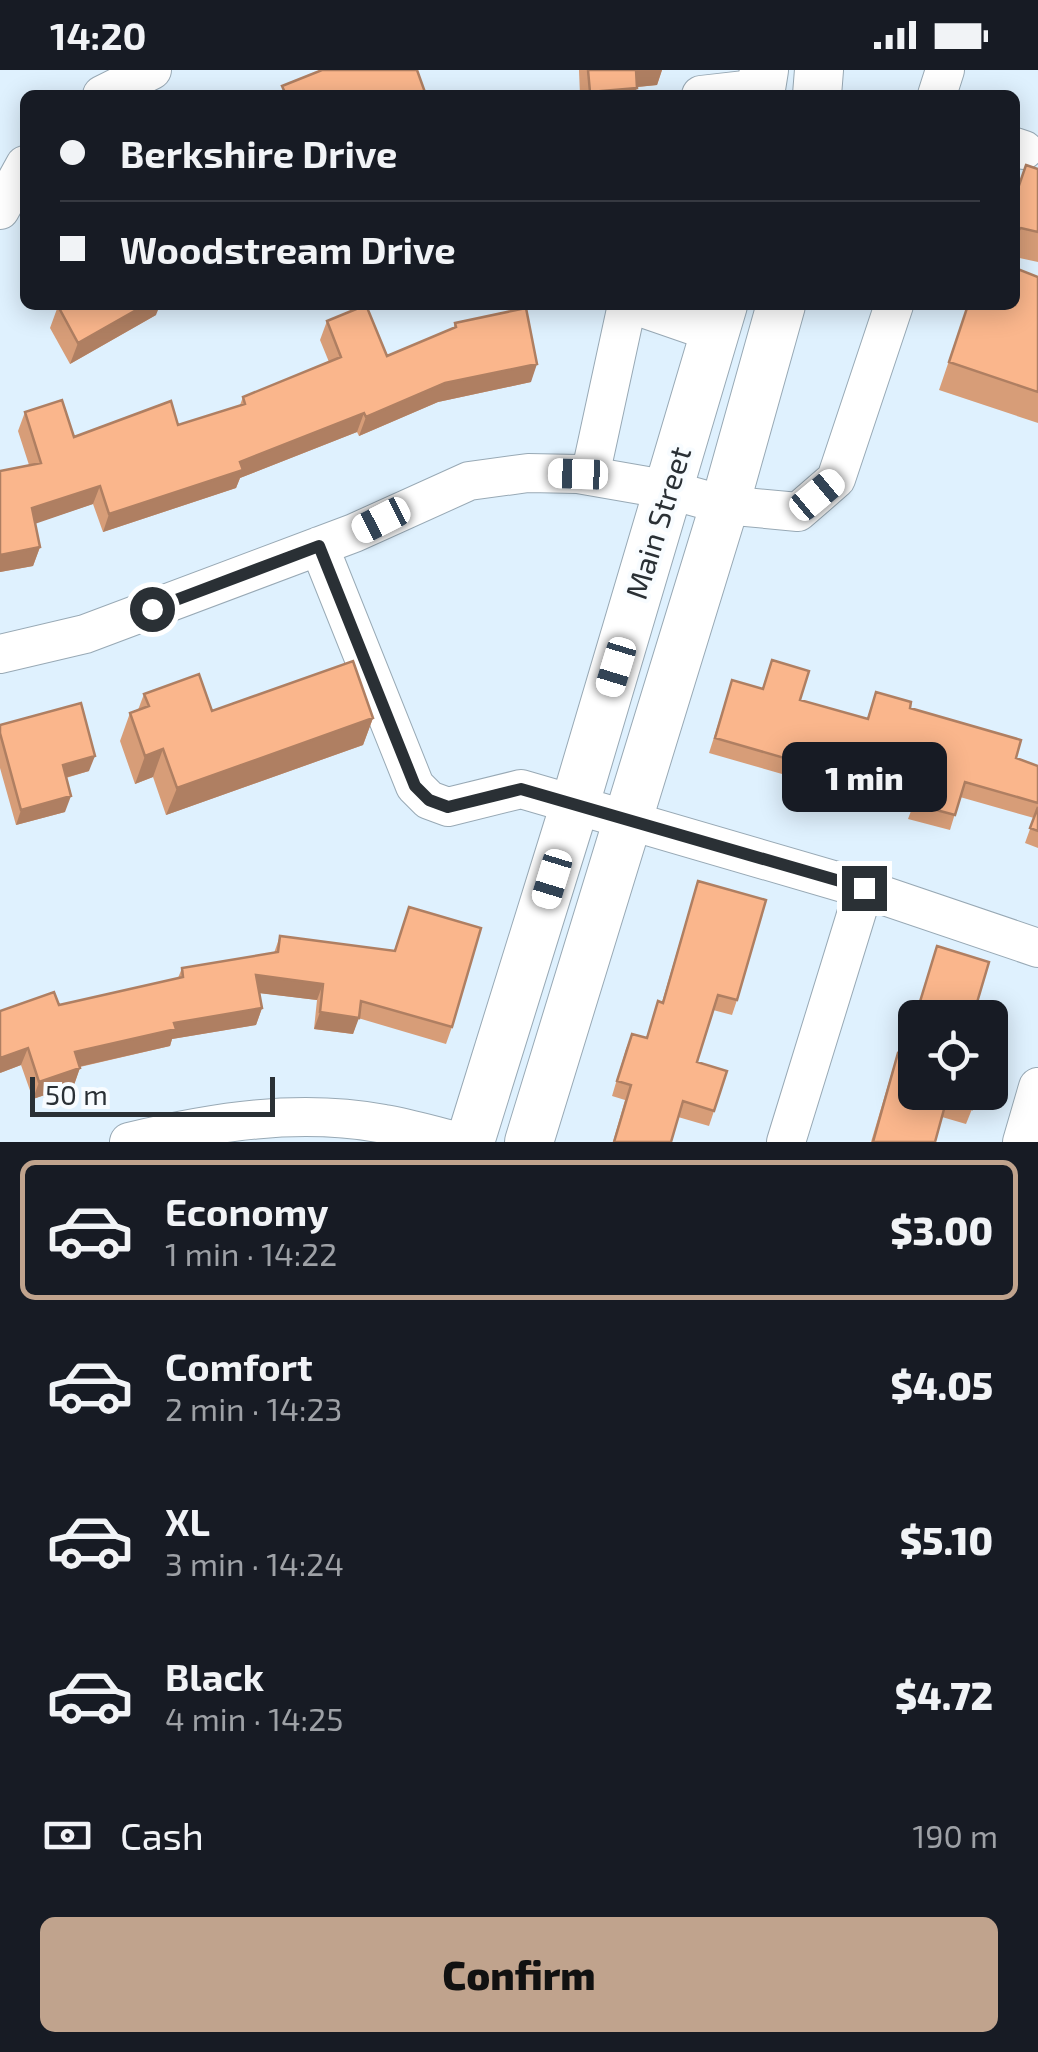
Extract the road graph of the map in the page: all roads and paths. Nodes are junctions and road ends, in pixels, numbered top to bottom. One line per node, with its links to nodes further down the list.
1 (152, 70): 3 (street)
2 (762, 84): 4 (street)
3 (112, 90)
4 (729, 90)
5 (20, 174): 6 (street)
6 (0, 210)
7 (630, 310): 12 (street)
8 (662, 310): 11 (street)
9 (780, 310): 14 (main road, Main Street)
10 (892, 310): 14 (street)
11 (719, 319): 13 (main road, Main Street)
12 (590, 476): 13 (street); 15 (street)
13 (670, 490): 14 (street); 17 (main road, Main Street)
14 (724, 505): 18 (main road, Main Street)
15 (319, 546): 16 (street); 17 (street)
16 (0, 654)
17 (575, 804): 18 (street); 24 (main road, Main Street)
18 (626, 818): 19 (street); 25 (main road, Main Street)
19 (864, 888): 20 (street); 26 (street)
20 (1038, 948)
21 (1038, 1087): 27 (street)
22 (129, 1142): 23 (street)
23 (460, 1142)
24 (470, 1142)
25 (529, 1142)
26 (786, 1142)
27 (1022, 1142)

